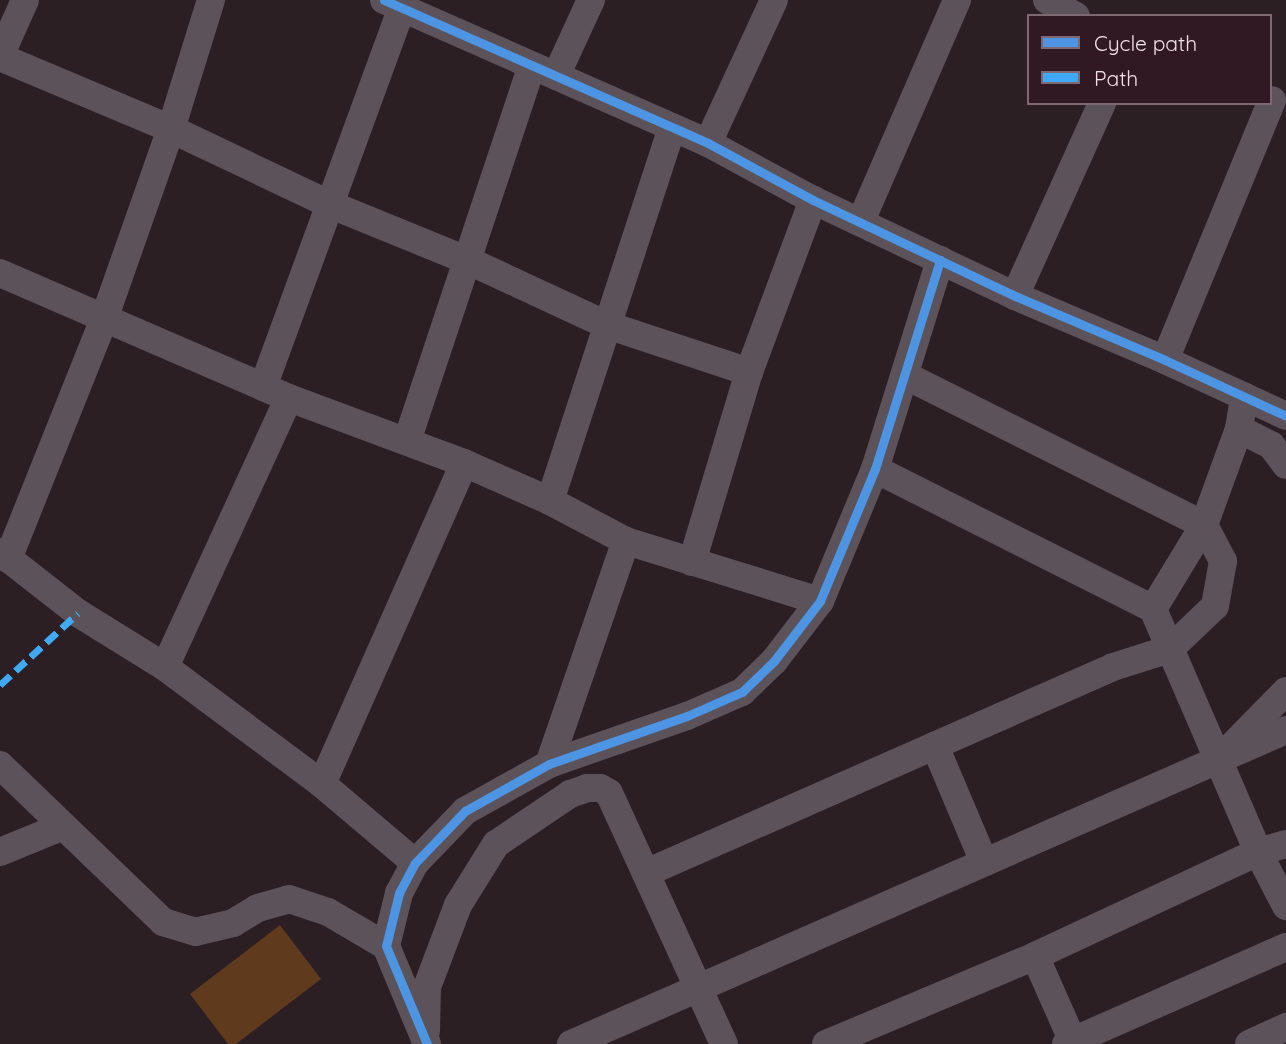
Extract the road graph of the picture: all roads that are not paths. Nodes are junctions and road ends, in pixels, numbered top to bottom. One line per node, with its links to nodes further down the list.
1 (26, 0): 9 (street)
2 (211, 0): 14 (street)
3 (591, 0): 10 (street)
4 (774, 0): 15 (street)
5 (957, 0): 18 (street)
6 (1047, 0): 8 (street)
7 (397, 3): 10 (street); 17 (street)
8 (1072, 14)
9 (0, 57): 14 (street)
10 (544, 71): 13 (street); 20 (street)
11 (1276, 101): 25 (street)
12 (1101, 105): 22 (street)
13 (672, 128): 15 (street); 24 (street)
14 (171, 129): 17 (street); 23 (street)
15 (708, 143): 16 (street)
16 (813, 200): 18 (street); 26 (street)
17 (329, 204): 20 (street); 28 (street)
18 (861, 222): 19 (street)
19 (940, 260): 22 (street); 27 (street)
20 (469, 261): 24 (street); 33 (street)
21 (0, 273): 23 (street)
22 (1015, 296): 25 (street)
23 (104, 318): 28 (street); 40 (street)
24 (607, 325): 26 (street); 37 (street)
25 (1165, 360): 29 (street)
26 (748, 372): 41 (street)
27 (904, 375): 36 (street); 38 (street)
28 (263, 387): 30 (street)
29 (1244, 396): 31 (street); 32 (street)
30 (289, 398): 33 (street); 45 (street)
31 (1286, 416)
32 (1239, 429): 35 (street); 38 (street)
33 (407, 441): 34 (street)
34 (464, 463): 37 (street); 52 (street)
35 (1286, 466)
36 (875, 469): 42 (street); 43 (street)
37 (550, 501): 39 (street)
38 (1204, 525): 43 (street); 44 (street)
39 (626, 541): 41 (street); 50 (street)
40 (4, 555): 45 (street)
41 (692, 562): 42 (street)
42 (820, 601): 50 (street)
43 (1153, 609): 44 (street)
44 (1170, 649): 48 (street); 49 (street)
45 (165, 667): 52 (street)
46 (1286, 691): 49 (street)
47 (1286, 730): 49 (street)
48 (935, 746): 57 (street); 59 (street)
49 (1219, 759): 56 (street); 57 (street)
50 (549, 764): 58 (street)
51 (0, 765): 53 (street)
52 (322, 784): 58 (street)
53 (61, 827): 55 (street); 61 (street)
54 (1286, 844): 56 (street)
55 (0, 852)
56 (1258, 852): 60 (street); 63 (street)
57 (984, 862): 64 (street)
58 (415, 863): 61 (street)
59 (646, 873): 64 (street); 66 (street)
60 (1286, 905)
61 (386, 946): 66 (street)
62 (1286, 947): 67 (street)
63 (1035, 956): 67 (street); 70 (street)
64 (698, 989): 68 (street); 69 (street)
65 (1286, 1027): 71 (street)
66 (427, 1043)
67 (1071, 1043)
68 (571, 1044)
69 (724, 1044)
70 (826, 1044)
71 (1249, 1044)

